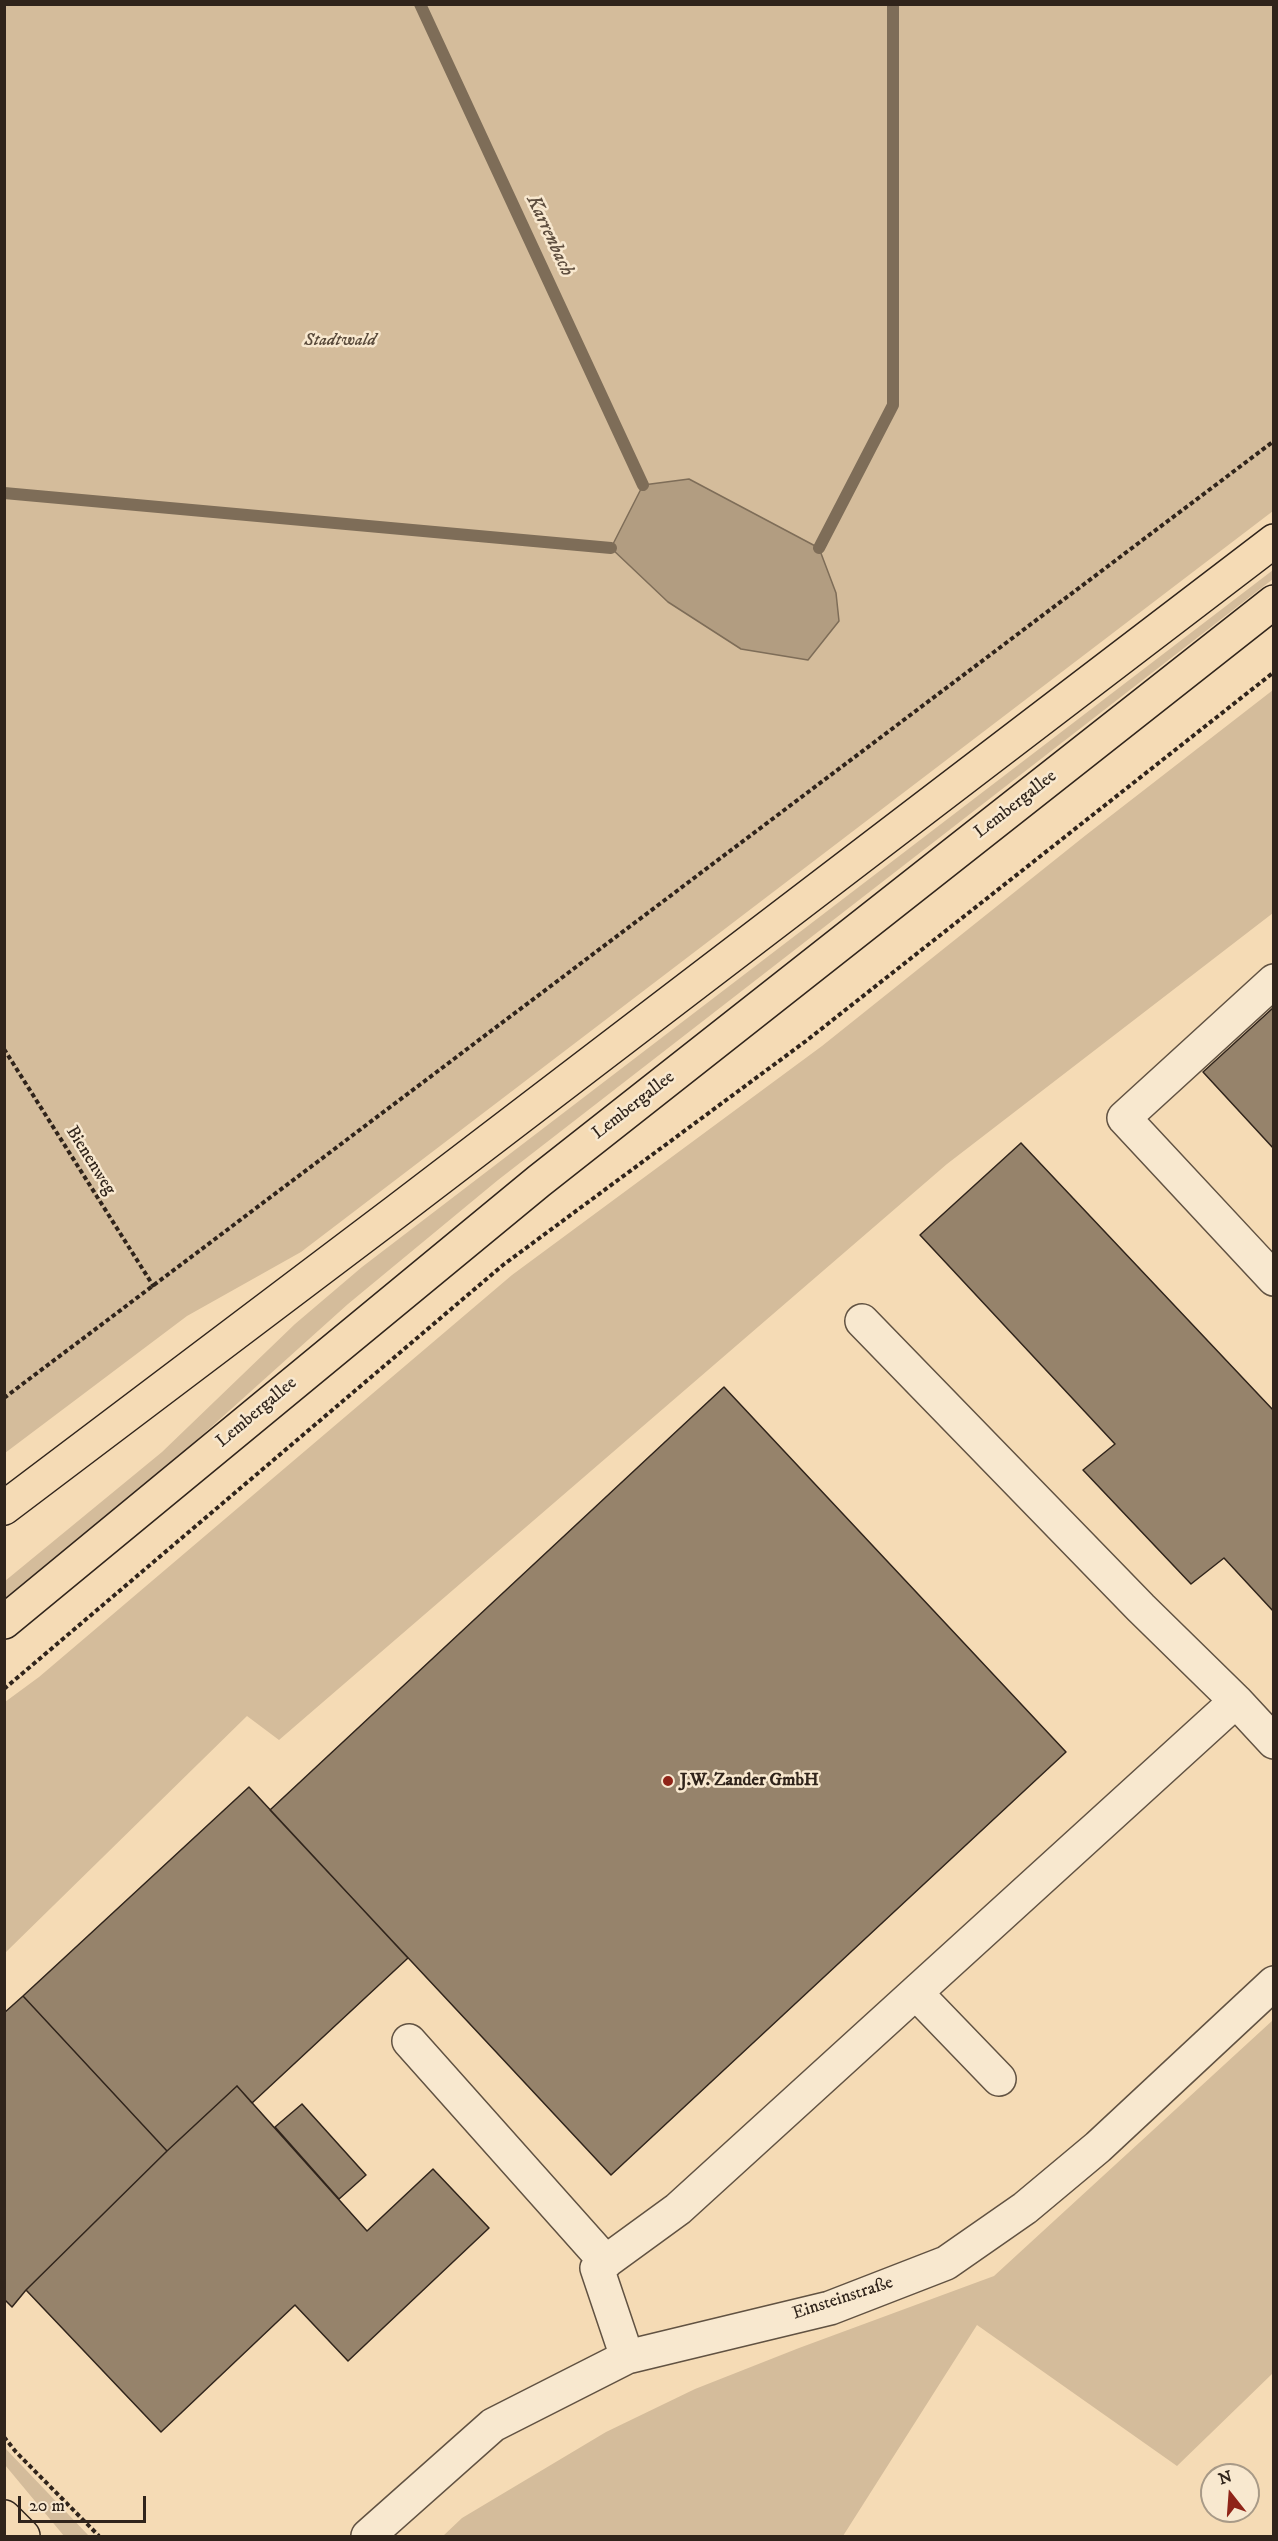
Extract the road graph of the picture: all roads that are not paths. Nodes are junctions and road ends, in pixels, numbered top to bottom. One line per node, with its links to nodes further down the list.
1 (1274, 541): 6 (main road)
2 (1274, 602): 7 (main road, Lembergallee)
3 (1274, 981): 4 (street)
4 (1274, 1279)
5 (862, 1321): 8 (street)
6 (4, 1508)
7 (4, 1622)
8 (1236, 1701): 9 (street); 11 (street)
9 (1274, 1742)
10 (1274, 1983): 15 (street, Einsteinstraße)
11 (916, 1993): 13 (street); 14 (street)
12 (409, 2041): 14 (street)
13 (999, 2079)
14 (606, 2262): 15 (street)
15 (627, 2357): 18 (street, Einsteinstraße)
16 (4, 2517): 17 (main road)
17 (23, 2536)
18 (368, 2536)

